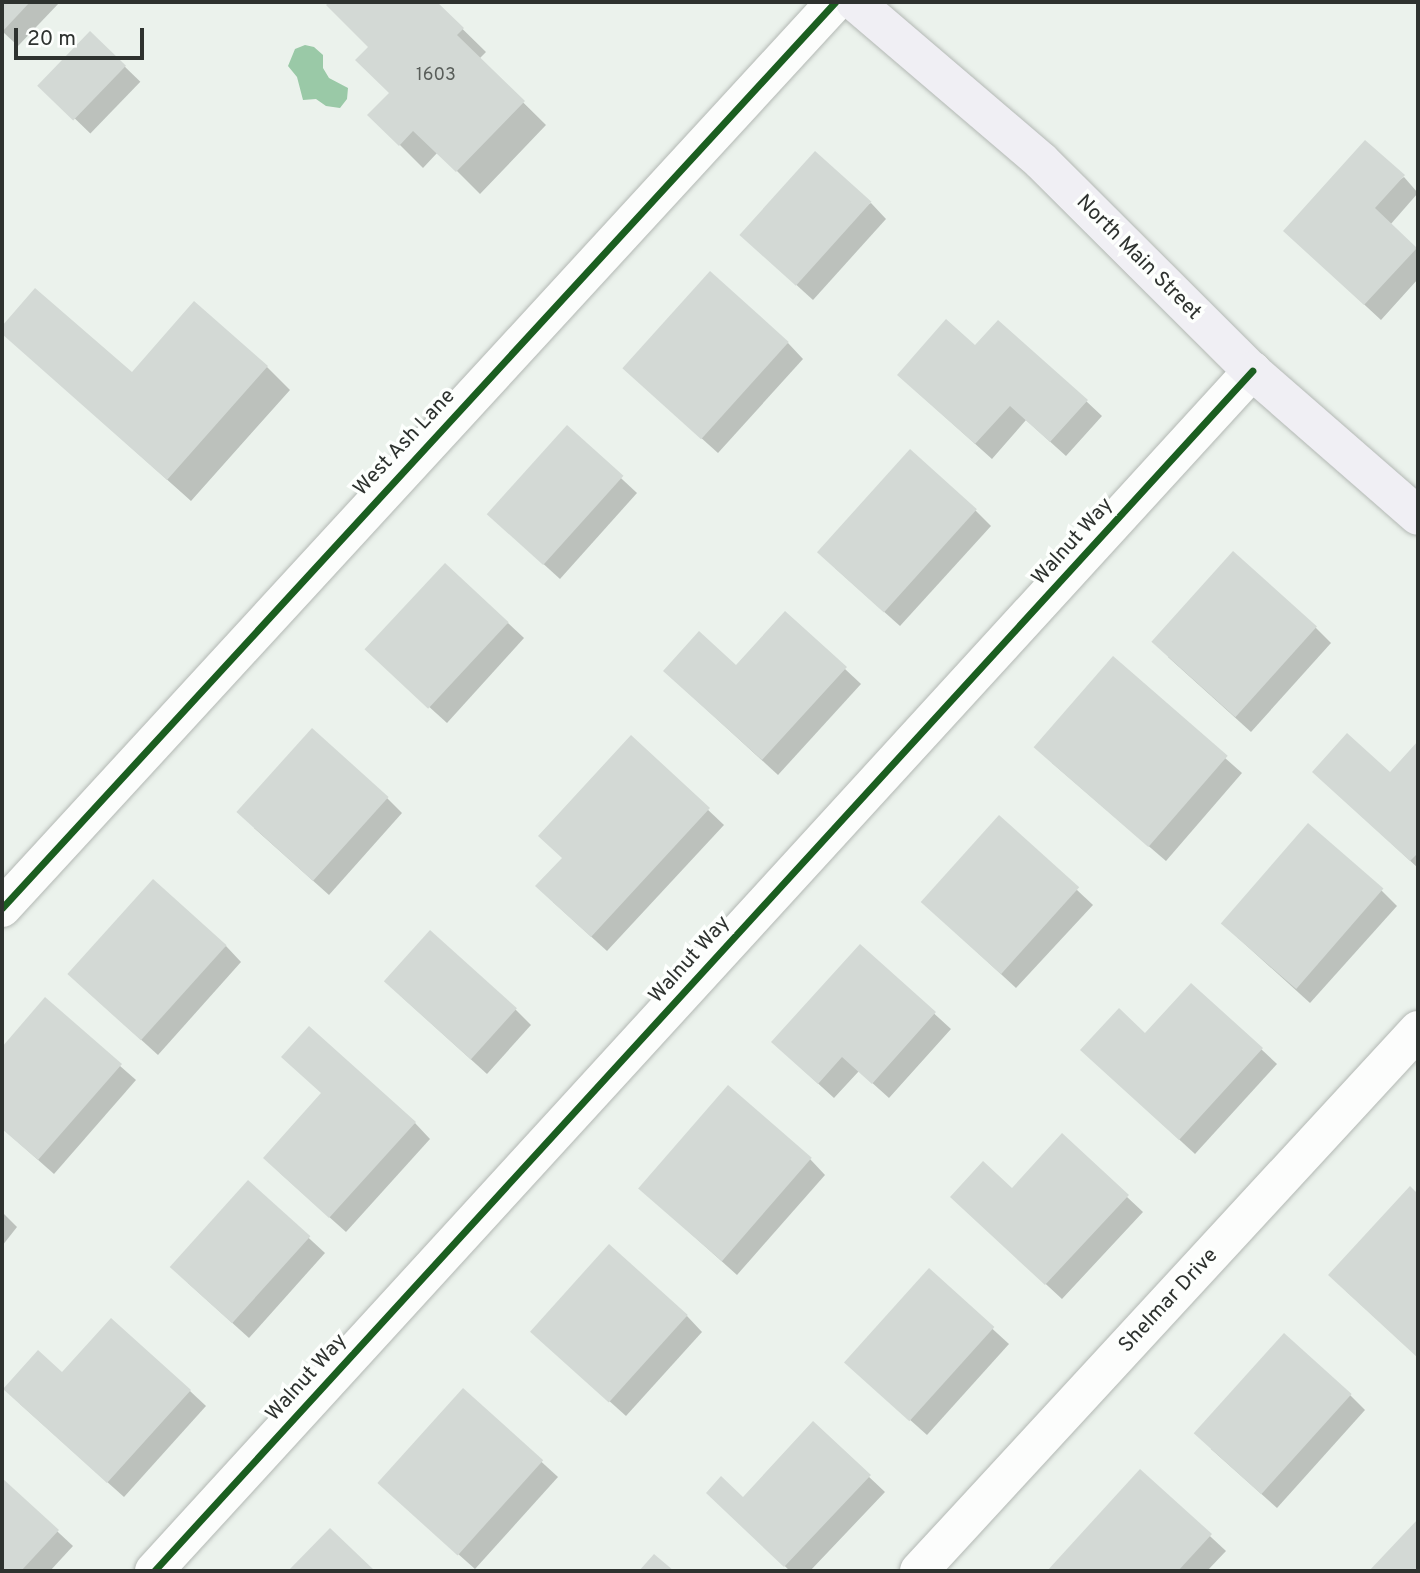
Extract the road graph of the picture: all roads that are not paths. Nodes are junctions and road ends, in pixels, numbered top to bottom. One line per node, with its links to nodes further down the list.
1 (835, 2): 5 (street, West Ash Lane)
2 (855, 2): 3 (main road, North Main Street)
3 (1252, 371): 4 (main road, North Main Street); 7 (street, Walnut Way)
4 (1418, 516)
5 (2, 908)
6 (1418, 1030): 8 (street, Shelmar Drive)
7 (154, 1571)
8 (919, 1571)

